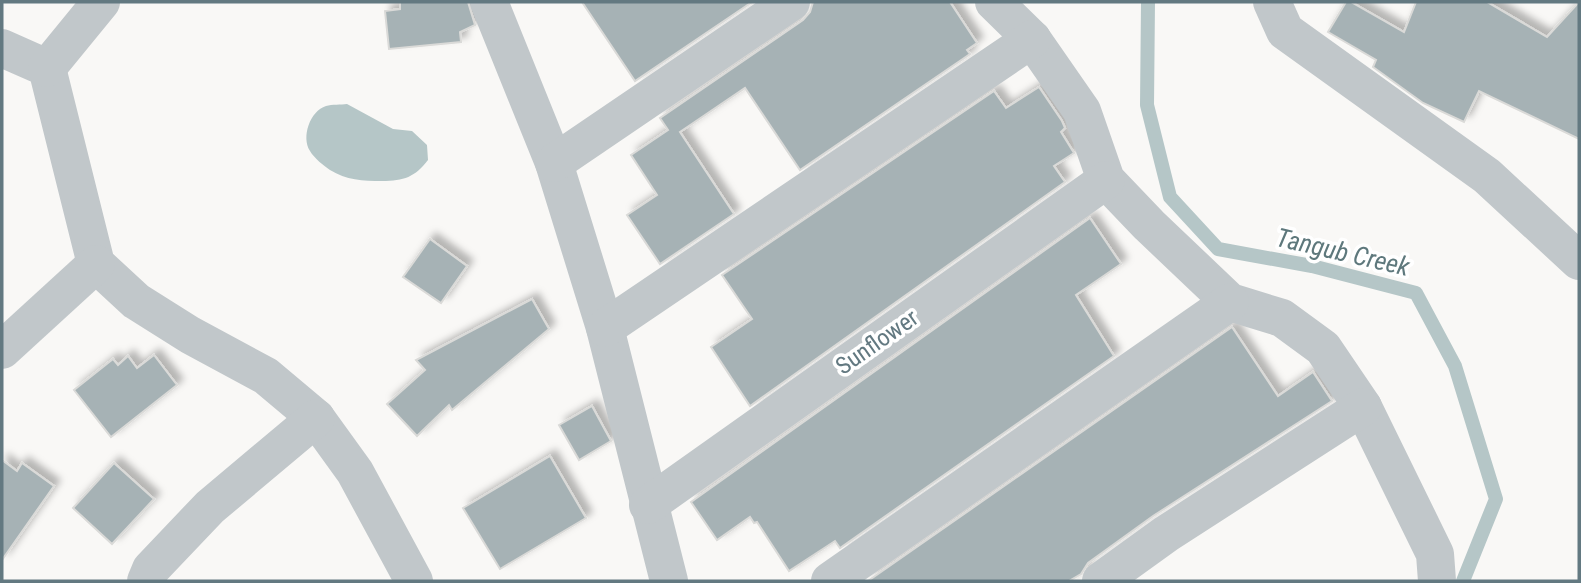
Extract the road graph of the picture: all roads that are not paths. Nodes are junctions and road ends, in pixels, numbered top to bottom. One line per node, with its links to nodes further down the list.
1 (101, 2): 8 (street)
2 (791, 2): 9 (street)
3 (994, 2): 6 (street)
4 (1272, 2): 11 (street)
5 (492, 3): 9 (street)
6 (1032, 39): 10 (street); 14 (street)
7 (2, 48): 8 (street)
8 (47, 68): 12 (street)
9 (554, 163): 14 (street)
10 (1106, 180): 13 (street); 18 (street, Sunflower)
11 (1579, 261)
12 (96, 264): 15 (street); 17 (street)
13 (1230, 302): 16 (street); 22 (street)
14 (605, 328): 18 (street)
15 (2, 350)
16 (1363, 407): 23 (street); 24 (street)
17 (316, 418): 19 (street); 20 (street)
18 (648, 505): 21 (street)
19 (146, 581)
20 (414, 581)
21 (669, 581)
22 (830, 581)
23 (1101, 581)
24 (1437, 581)

